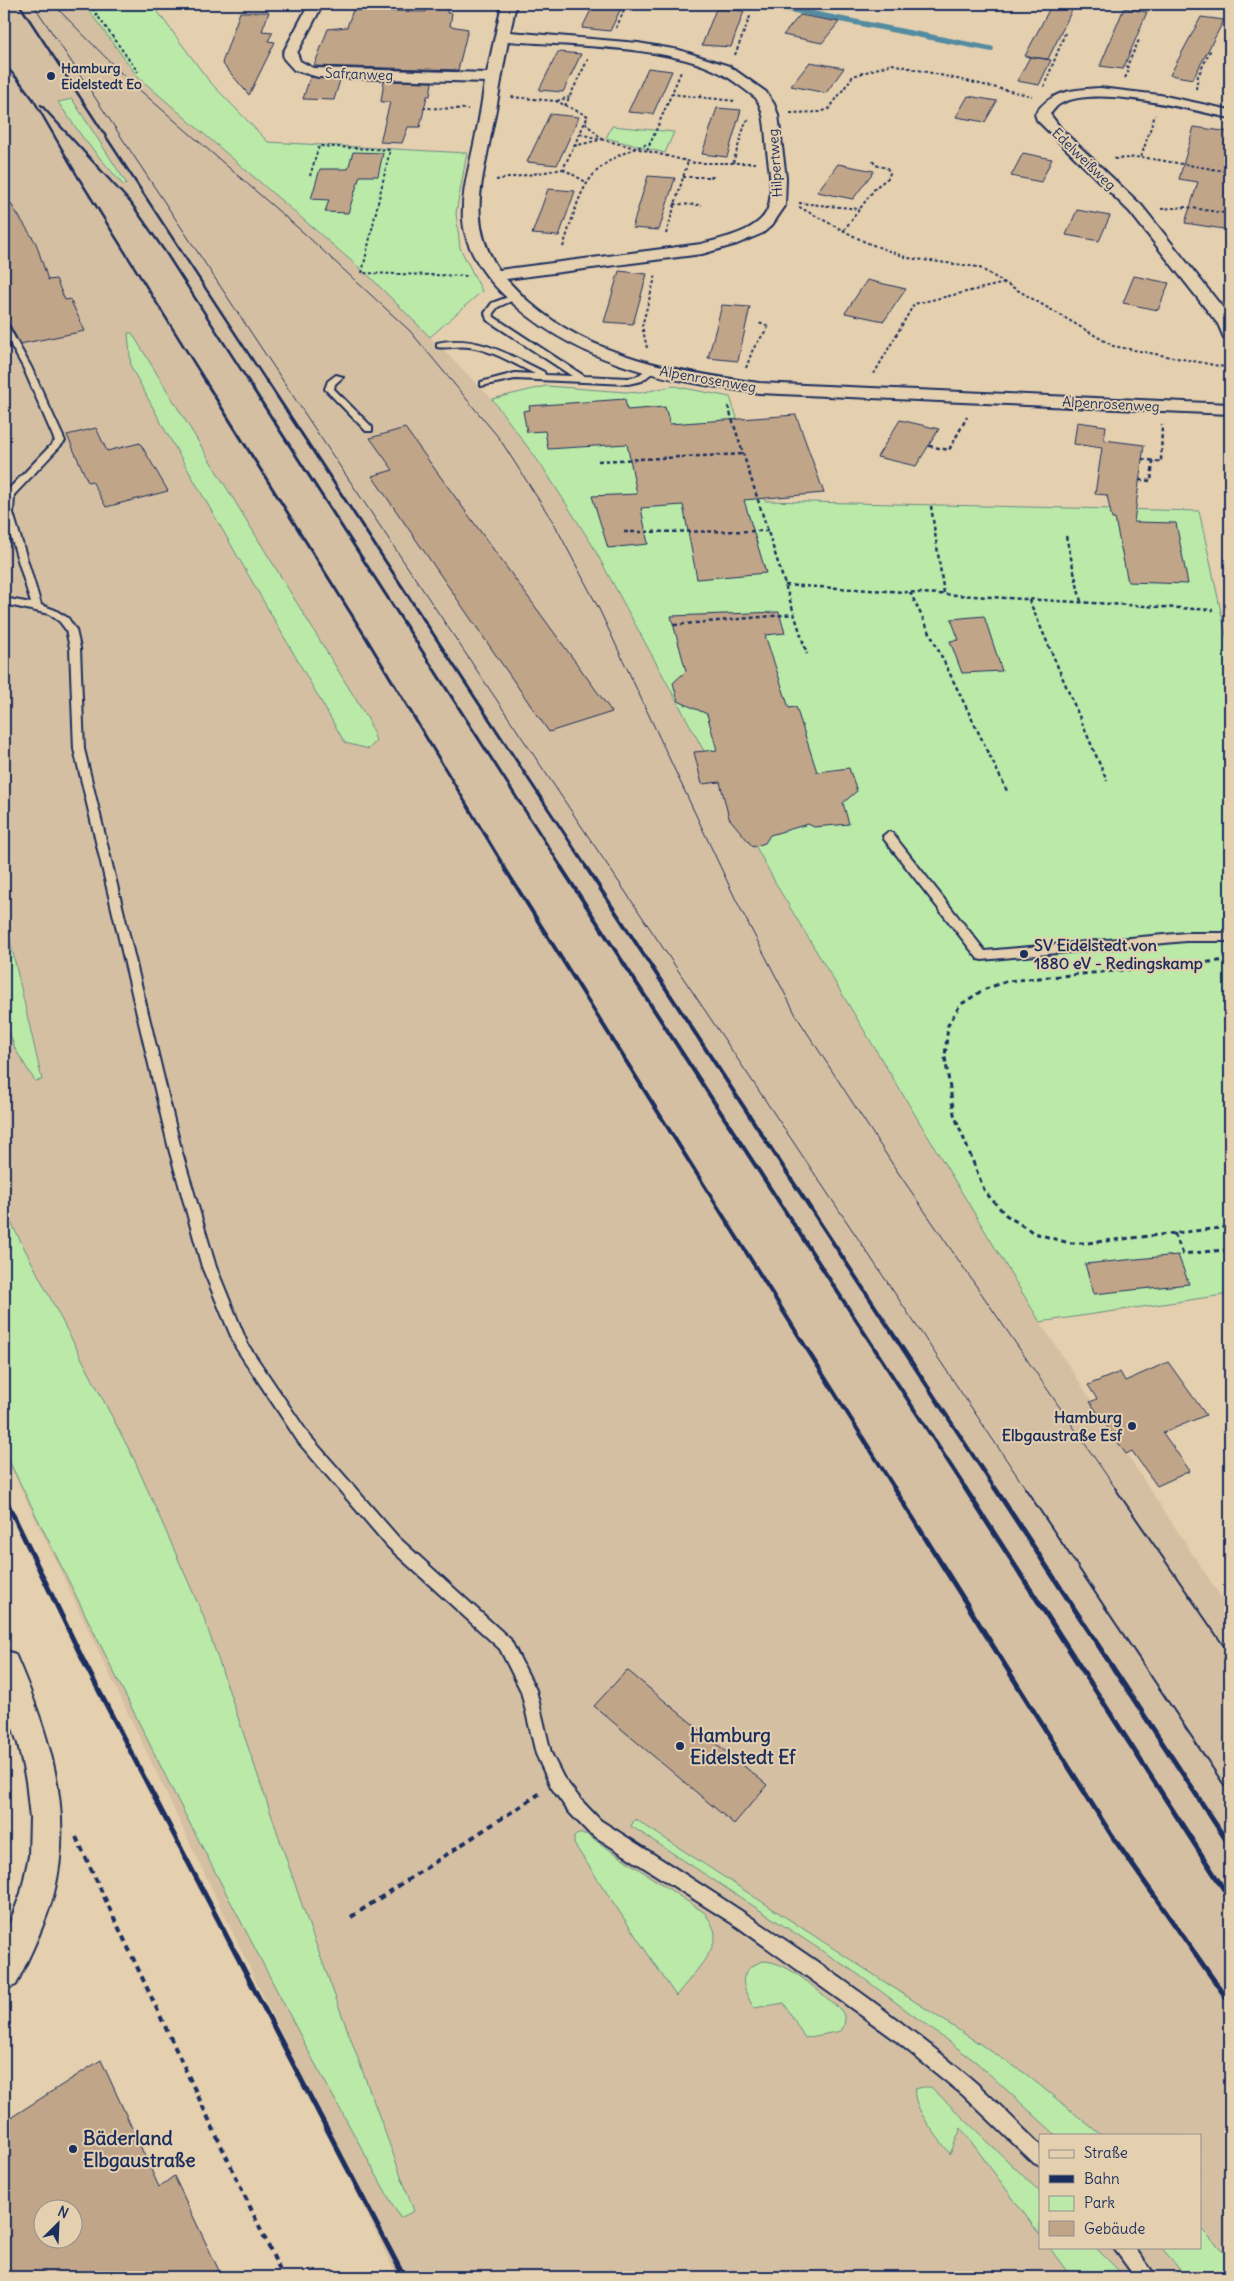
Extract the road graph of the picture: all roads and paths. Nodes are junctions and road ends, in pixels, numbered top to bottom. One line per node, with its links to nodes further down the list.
1 (88, 4): 14 (path)
2 (316, 4): 15 (street, Safranweg)
3 (510, 4): 8 (street, Alpenrosenweg)
4 (627, 4): 7 (path)
5 (751, 14): 12 (path)
6 (1065, 33): 17 (path)
7 (614, 34)
8 (503, 36): 15 (street, Alpenrosenweg); 61 (street, Hilpertweg)
9 (1138, 40): 16 (path)
10 (1211, 49): 21 (path)
11 (589, 55): 22 (path)
12 (734, 59)
13 (683, 68): 19 (path)
14 (138, 72)
15 (494, 78): 20 (street, Alpenrosenweg)
16 (1124, 83)
17 (1048, 91)
18 (702, 92): 23 (path)
19 (670, 94): 23 (path); 37 (path)
20 (492, 96): 25 (path); 53 (street, Alpenrosenweg)
21 (1192, 96)
22 (569, 97): 25 (path); 27 (path)
23 (700, 97): 26 (path)
24 (1038, 97): 31 (path)
25 (556, 101): 27 (path)
26 (738, 102)
27 (565, 106): 34 (path)
28 (423, 108): 29 (path)
29 (469, 109)
30 (1157, 112): 41 (path)
31 (790, 114)
32 (1230, 114): 69 (street, Edelweißweg)
33 (755, 119): 45 (path)
34 (585, 123): 35 (path); 36 (path)
35 (580, 134): 36 (path); 38 (path)
36 (602, 139): 38 (path); 39 (path)
37 (650, 143): 39 (path); 40 (path)
38 (574, 146): 47 (path)
39 (634, 147): 40 (path); 52 (path)
40 (647, 151): 44 (path)
41 (1141, 157): 42 (path); 48 (path)
42 (1112, 159)
43 (872, 160): 56 (path)
44 (688, 161): 45 (path); 50 (path)
45 (733, 163): 46 (path)
46 (759, 164)
47 (563, 169): 52 (path); 53 (path)
48 (1230, 172)
49 (310, 176): 64 (path)
50 (683, 177): 51 (path); 54 (path)
51 (715, 177)
52 (586, 182): 61 (path)
53 (473, 183): 63 (street, Alpenrosenweg)
54 (674, 204): 55 (path); 60 (path)
55 (702, 205)
56 (860, 209): 59 (path); 59 (path)
57 (1154, 210): 58 (path)
58 (1230, 214)
59 (844, 230): 65 (path)
60 (665, 240)
61 (556, 266): 63 (street, Hilpertweg)
62 (657, 269): 73 (path)
63 (495, 275): 66 (street, Alpenrosenweg)
64 (470, 276)
65 (1005, 283): 72 (path); 80 (path)
66 (514, 298): 75 (street, Alpenrosenweg); 79 (lane)
67 (758, 323): 76 (path)
68 (4, 326): 103 (lane)
69 (1229, 327)
70 (440, 345): 77 (lane)
71 (1134, 345): 72 (path)
72 (1128, 349): 74 (path)
73 (648, 352)
74 (1230, 368)
75 (653, 369): 79 (lane); 83 (street, Alpenrosenweg)
76 (744, 372)
77 (544, 376): 79 (lane); 81 (lane)
78 (339, 377): 86 (lane)
79 (581, 378)
80 (871, 378)
81 (484, 384)
82 (728, 406): 88 (path)
83 (1230, 408)
84 (969, 413): 87 (path)
85 (1161, 423): 91 (path)
86 (369, 429)
87 (928, 446)
88 (744, 454): 90 (path); 94 (path)
89 (1142, 459): 91 (path)
90 (598, 460)
91 (1152, 461): 92 (path)
92 (1139, 480)
93 (931, 506): 99 (path)
94 (768, 531): 95 (path); 97 (path)
95 (624, 532)
96 (1066, 536): 102 (path)
97 (785, 585): 98 (path); 105 (path)
98 (910, 592): 99 (path); 109 (path)
99 (944, 594): 100 (path)
100 (1030, 600): 102 (path); 108 (path)
101 (4, 601): 103 (lane)
102 (1081, 602): 104 (path)
103 (37, 607): 117 (lane)
104 (1213, 610)
105 (794, 614): 106 (path); 107 (path)
106 (674, 625)
107 (807, 654)
108 (1107, 781)
109 (1008, 793)
110 (888, 836): 111 (lane)
111 (1230, 937)
112 (1230, 960): 114 (path)
113 (1230, 1227): 114 (path)
114 (1174, 1233): 115 (path)
115 (1230, 1262)
116 (4, 1664): 120 (street)
117 (557, 1782): 119 (path); 121 (lane)
118 (75, 1836): 123 (path)
119 (351, 1917)
120 (4, 1973)
121 (1039, 2156)
122 (1123, 2248): 124 (lane)
123 (283, 2277)
124 (1146, 2277)

